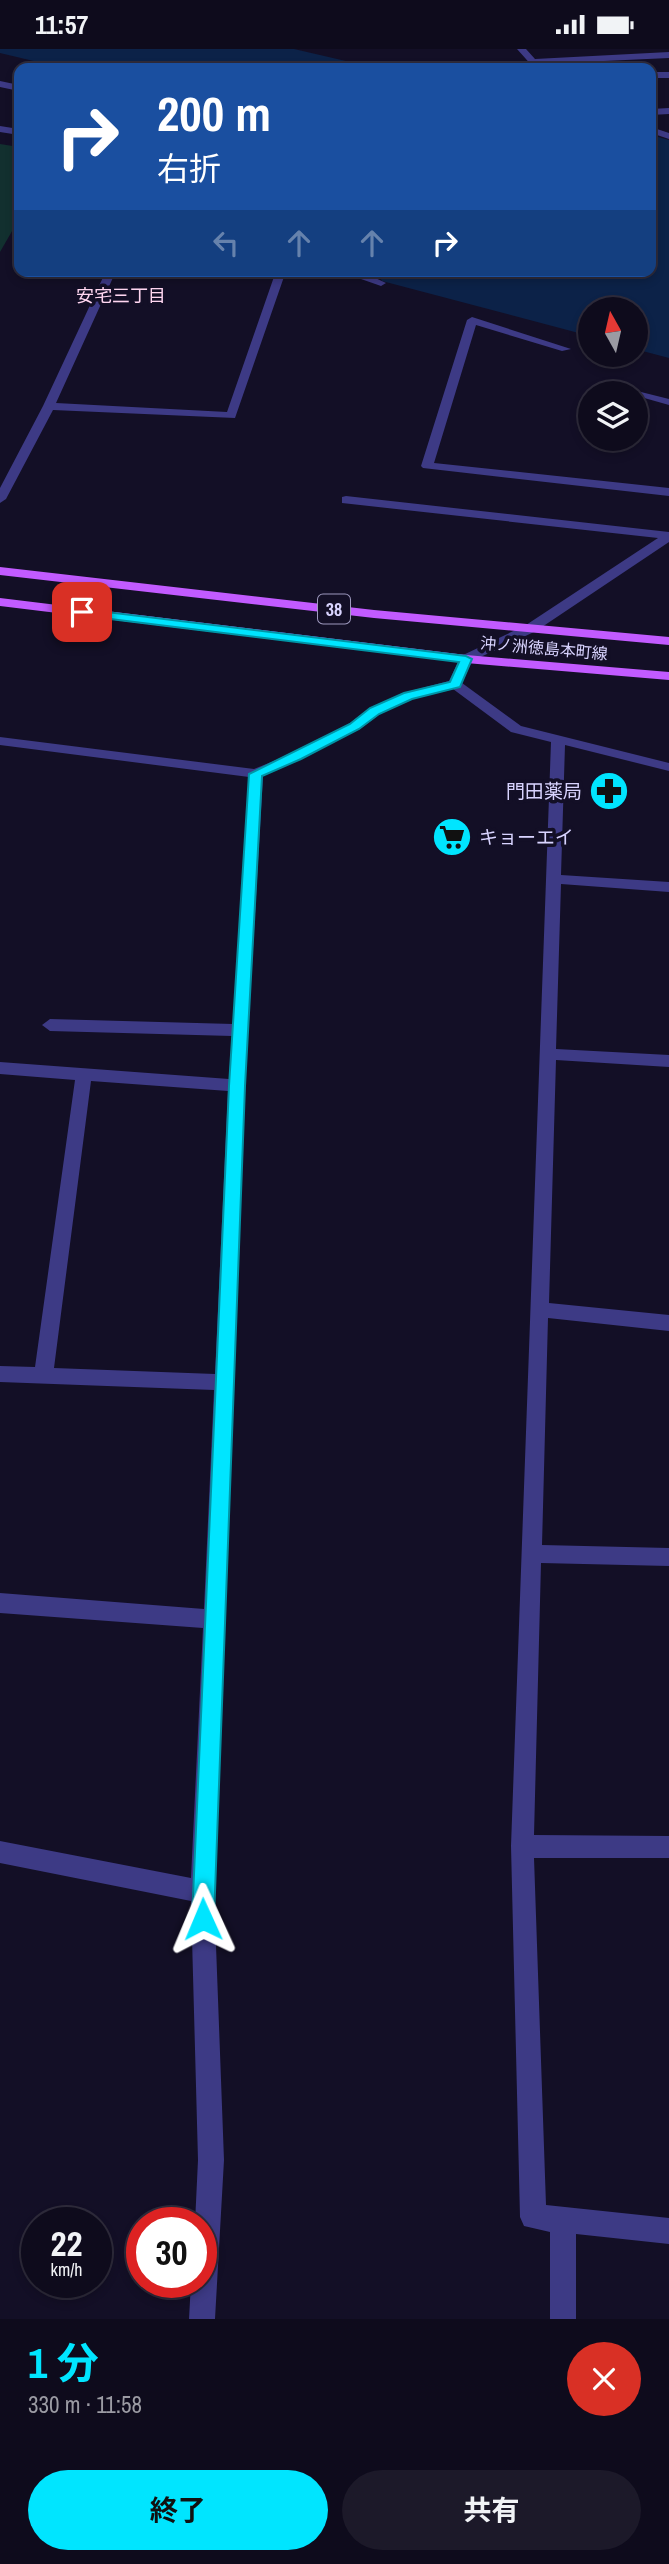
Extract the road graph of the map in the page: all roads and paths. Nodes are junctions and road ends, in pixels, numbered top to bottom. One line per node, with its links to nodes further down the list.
1 (521, 49): 3 (street)
2 (669, 55): 4 (street)
3 (534, 63)
4 (563, 63)
5 (108, 277): 12 (street)
6 (279, 277): 12 (street)
7 (365, 277): 8 (street)
8 (380, 283)
9 (566, 349): 13 (street)
10 (648, 396): 11 (street)
11 (669, 402)
12 (49, 406): 14 (street)
13 (669, 492)
14 (0, 499)
15 (346, 499): 16 (street)
16 (669, 536): 19 (street)
17 (0, 571): 19 (main road, 沖ノ洲徳島本町線 / 38)
18 (0, 602): 21 (main road, 沖ノ洲徳島本町線 / 38)
19 (531, 628): 20 (main road, 沖ノ洲徳島本町線 / 38); 21 (street)
20 (669, 641)
21 (466, 659): 22 (main road, 沖ノ洲徳島本町線 / 38); 23 (street)
22 (669, 676)
23 (455, 684): 24 (street); 27 (street)
24 (558, 739): 26 (street); 28 (street)
25 (0, 741): 27 (street)
26 (669, 767)
27 (256, 774): 31 (street)
28 (553, 879): 29 (street); 32 (street)
29 (669, 887)
30 (50, 1025): 31 (street)
31 (240, 1030): 36 (street)
32 (548, 1053): 33 (street); 37 (street)
33 (669, 1061)
34 (0, 1068): 35 (street)
35 (84, 1074): 36 (street); 40 (street)
36 (237, 1086): 41 (street)
37 (539, 1310): 38 (street); 42 (street)
38 (669, 1323)
39 (0, 1374): 40 (street)
40 (43, 1376): 41 (street)
41 (226, 1382): 45 (street)
42 (532, 1554): 43 (street); 46 (street)
43 (669, 1557)
44 (0, 1603): 45 (street)
45 (214, 1619): 49 (street)
46 (523, 1846): 47 (street); 50 (street)
47 (669, 1847)
48 (0, 1852): 49 (street)
49 (202, 1892): 52 (street)
50 (563, 2220): 51 (street); 53 (street)
51 (669, 2231)
52 (202, 2319)
53 (563, 2319)

